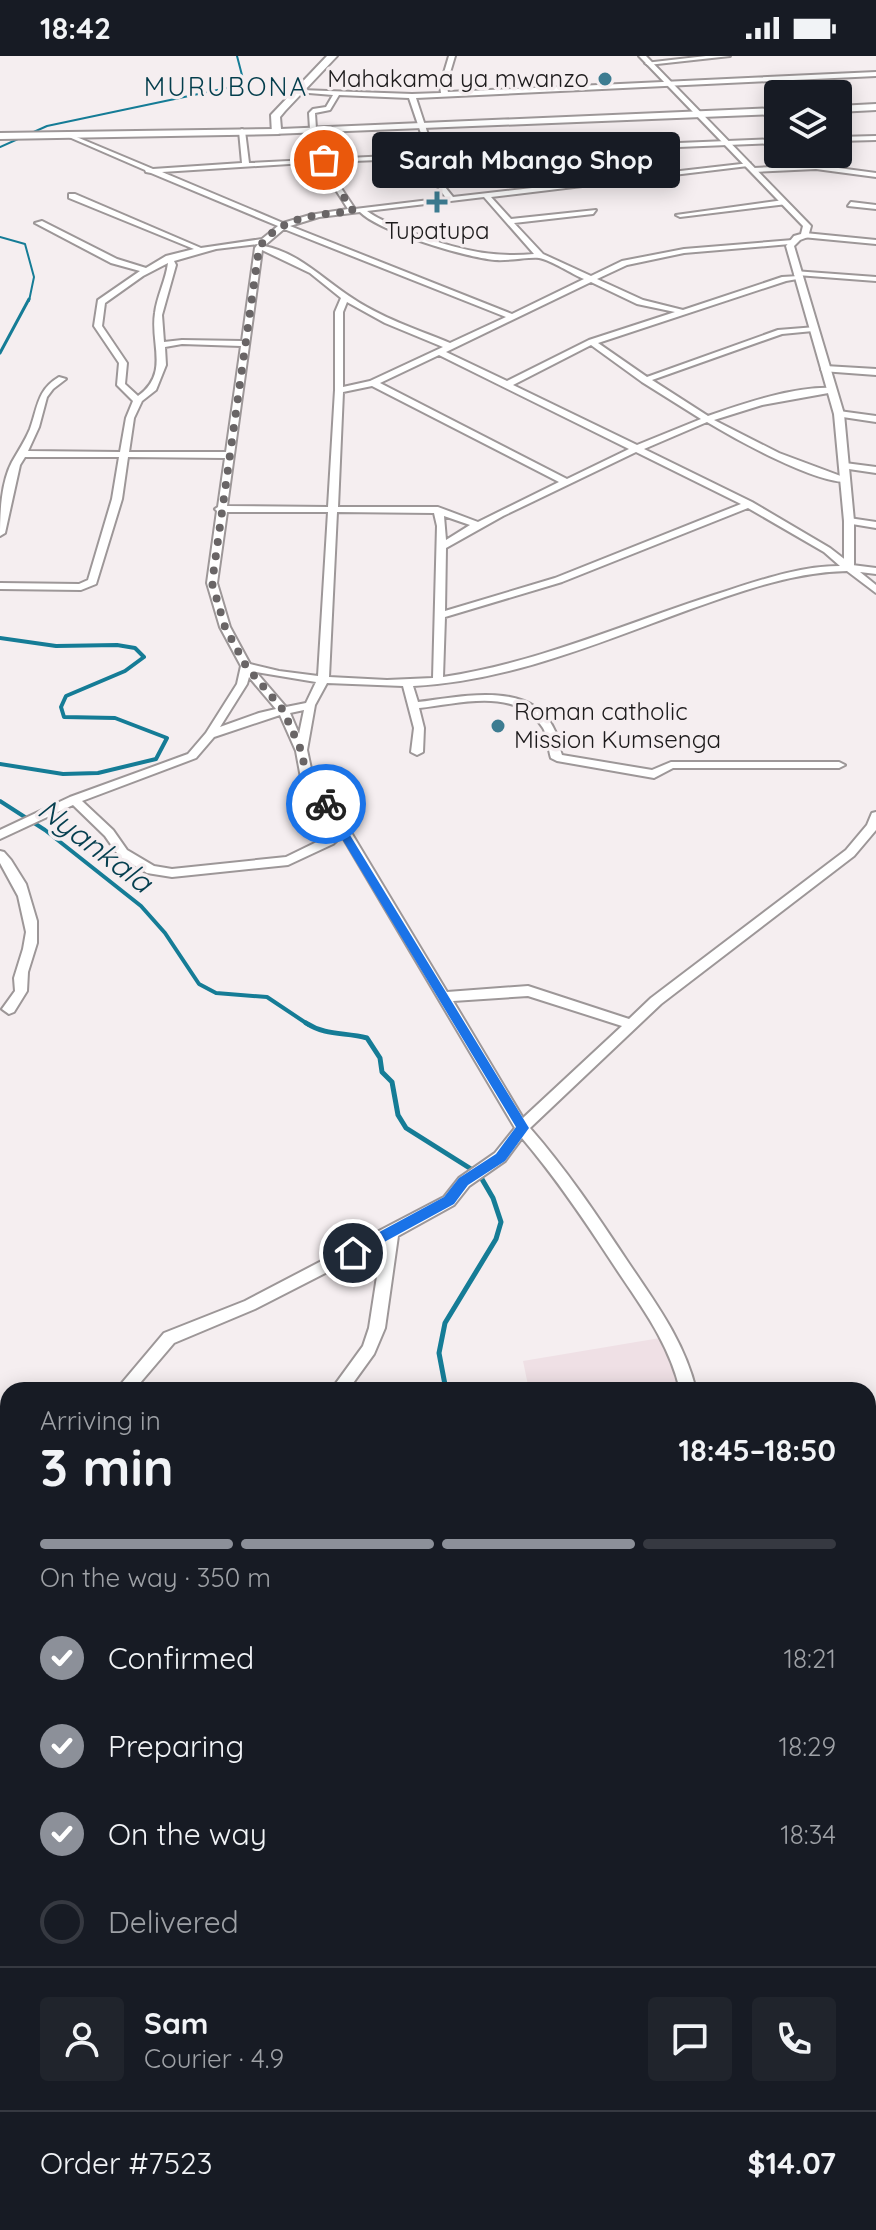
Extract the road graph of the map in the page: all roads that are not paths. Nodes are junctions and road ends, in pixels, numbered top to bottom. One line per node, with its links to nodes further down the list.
1 (332, 56): 7 (highway)
2 (452, 56): 9 (street)
3 (726, 56): 4 (street)
4 (645, 59): 6 (street)
5 (876, 74): 6 (street)
6 (672, 85): 9 (street); 14 (street)
7 (300, 92): 8 (street); 18 (highway)
8 (336, 95): 10 (street); 16 (street)
9 (445, 95): 10 (street)
10 (412, 96): 15 (street)
11 (876, 107): 12 (highway)
12 (852, 108)
13 (764, 112): 14 (highway)
14 (701, 114): 15 (highway); 24 (street)
15 (419, 125): 16 (highway); 25 (street)
16 (313, 129): 18 (highway)
17 (242, 131): 18 (main road); 19 (main road); 27 (street)
18 (276, 132)
19 (65, 134): 20 (main road); 29 (street)
20 (2, 136)
21 (876, 138): 22 (street)
22 (852, 139)
23 (764, 142): 24 (street)
24 (729, 143): 25 (street); 28 (street)
25 (431, 157): 26 (street); 33 (street)
26 (324, 160): 27 (street); 37 (street)
27 (246, 165): 29 (street)
28 (751, 167): 30 (street); 31 (street); 34 (street)
29 (148, 171): 42 (street)
30 (876, 175)
31 (486, 195): 33 (street); 40 (street)
32 (72, 196): 47 (street)
33 (451, 199): 37 (street)
34 (784, 202): 39 (street); 43 (street)
35 (851, 204): 36 (street)
36 (876, 207)
37 (358, 210): 42 (street); 48 (street)
38 (593, 212): 40 (street)
39 (680, 215)
40 (508, 221): 48 (street)
41 (39, 223): 50 (street)
42 (281, 225): 46 (street); 56 (street)
43 (805, 235): 44 (street); 45 (street)
44 (790, 242): 51 (street); 53 (street)
45 (876, 242)
46 (261, 244): 47 (street); 54 (street); 59 (street)
47 (197, 248): 49 (street)
48 (540, 256): 53 (street)
49 (169, 258): 50 (street); 60 (street)
50 (147, 271): 71 (street)
51 (798, 276): 52 (street); 55 (street); 57 (street)
52 (876, 279)
53 (590, 280): 55 (street); 56 (street)
54 (346, 298): 61 (street); 69 (street)
55 (681, 311): 58 (street)
56 (513, 317): 61 (street)
57 (813, 329): 63 (street); 66 (street)
58 (592, 342): 66 (street); 68 (street)
59 (245, 344): 60 (street); 78 (street)
60 (162, 345): 71 (street)
61 (449, 346): 62 (street)
62 (438, 351): 67 (street); 68 (street)
63 (825, 369): 64 (street); 70 (street)
64 (876, 372)
65 (62, 379): 76 (street)
66 (645, 380): 73 (street)
67 (373, 383): 69 (street); 82 (street)
68 (506, 385): 75 (street)
69 (339, 390): 85 (street)
70 (831, 390): 72 (street); 73 (street)
71 (138, 400): 77 (street)
72 (839, 414): 74 (street); 79 (street)
73 (704, 418): 75 (street); 81 (street)
74 (876, 419)
75 (632, 447): 82 (street); 83 (street)
76 (22, 454): 77 (street); 90 (street)
77 (125, 454): 78 (street); 94 (street)
78 (228, 455): 84 (street)
79 (845, 466): 80 (street); 81 (street)
80 (876, 470)
81 (843, 480): 87 (street)
82 (566, 482): 88 (street)
83 (749, 504): 92 (street); 97 (street)
84 (220, 509): 85 (street); 99 (street)
85 (331, 509): 86 (street); 100 (street)
86 (438, 510): 88 (street); 91 (street)
87 (849, 521): 89 (street); 92 (street)
88 (478, 525): 91 (street)
89 (876, 525)
90 (0, 533)
91 (442, 547): 96 (street)
92 (850, 566): 93 (street); 95 (street); 101 (street)
93 (876, 571)
94 (0, 586)
95 (876, 590)
96 (439, 593): 97 (street); 98 (street)
97 (487, 604): 98 (street)
98 (440, 615): 101 (street)
99 (246, 666): 100 (street); 105 (street); 106 (street)
100 (323, 680): 102 (street); 103 (street)
101 (438, 681): 102 (street)
102 (407, 683): 104 (street)
103 (310, 705): 105 (street); 107 (street)
104 (413, 706): 108 (street); 109 (street)
105 (283, 710): 106 (street); 107 (street)
106 (210, 735): 110 (street)
107 (301, 750): 112 (street)
108 (417, 752)
109 (839, 765)
110 (74, 800): 112 (street); 113 (street)
111 (876, 816): 117 (street)
112 (343, 829): 115 (street)
113 (0, 835)
114 (0, 855): 116 (street)
115 (443, 997): 117 (street); 118 (street)
116 (9, 1009)
117 (631, 1024): 118 (street)
118 (522, 1128): 119 (street); 122 (street)
119 (391, 1233): 120 (street); 121 (street)
120 (131, 1382)
121 (345, 1382)
122 (687, 1382)

